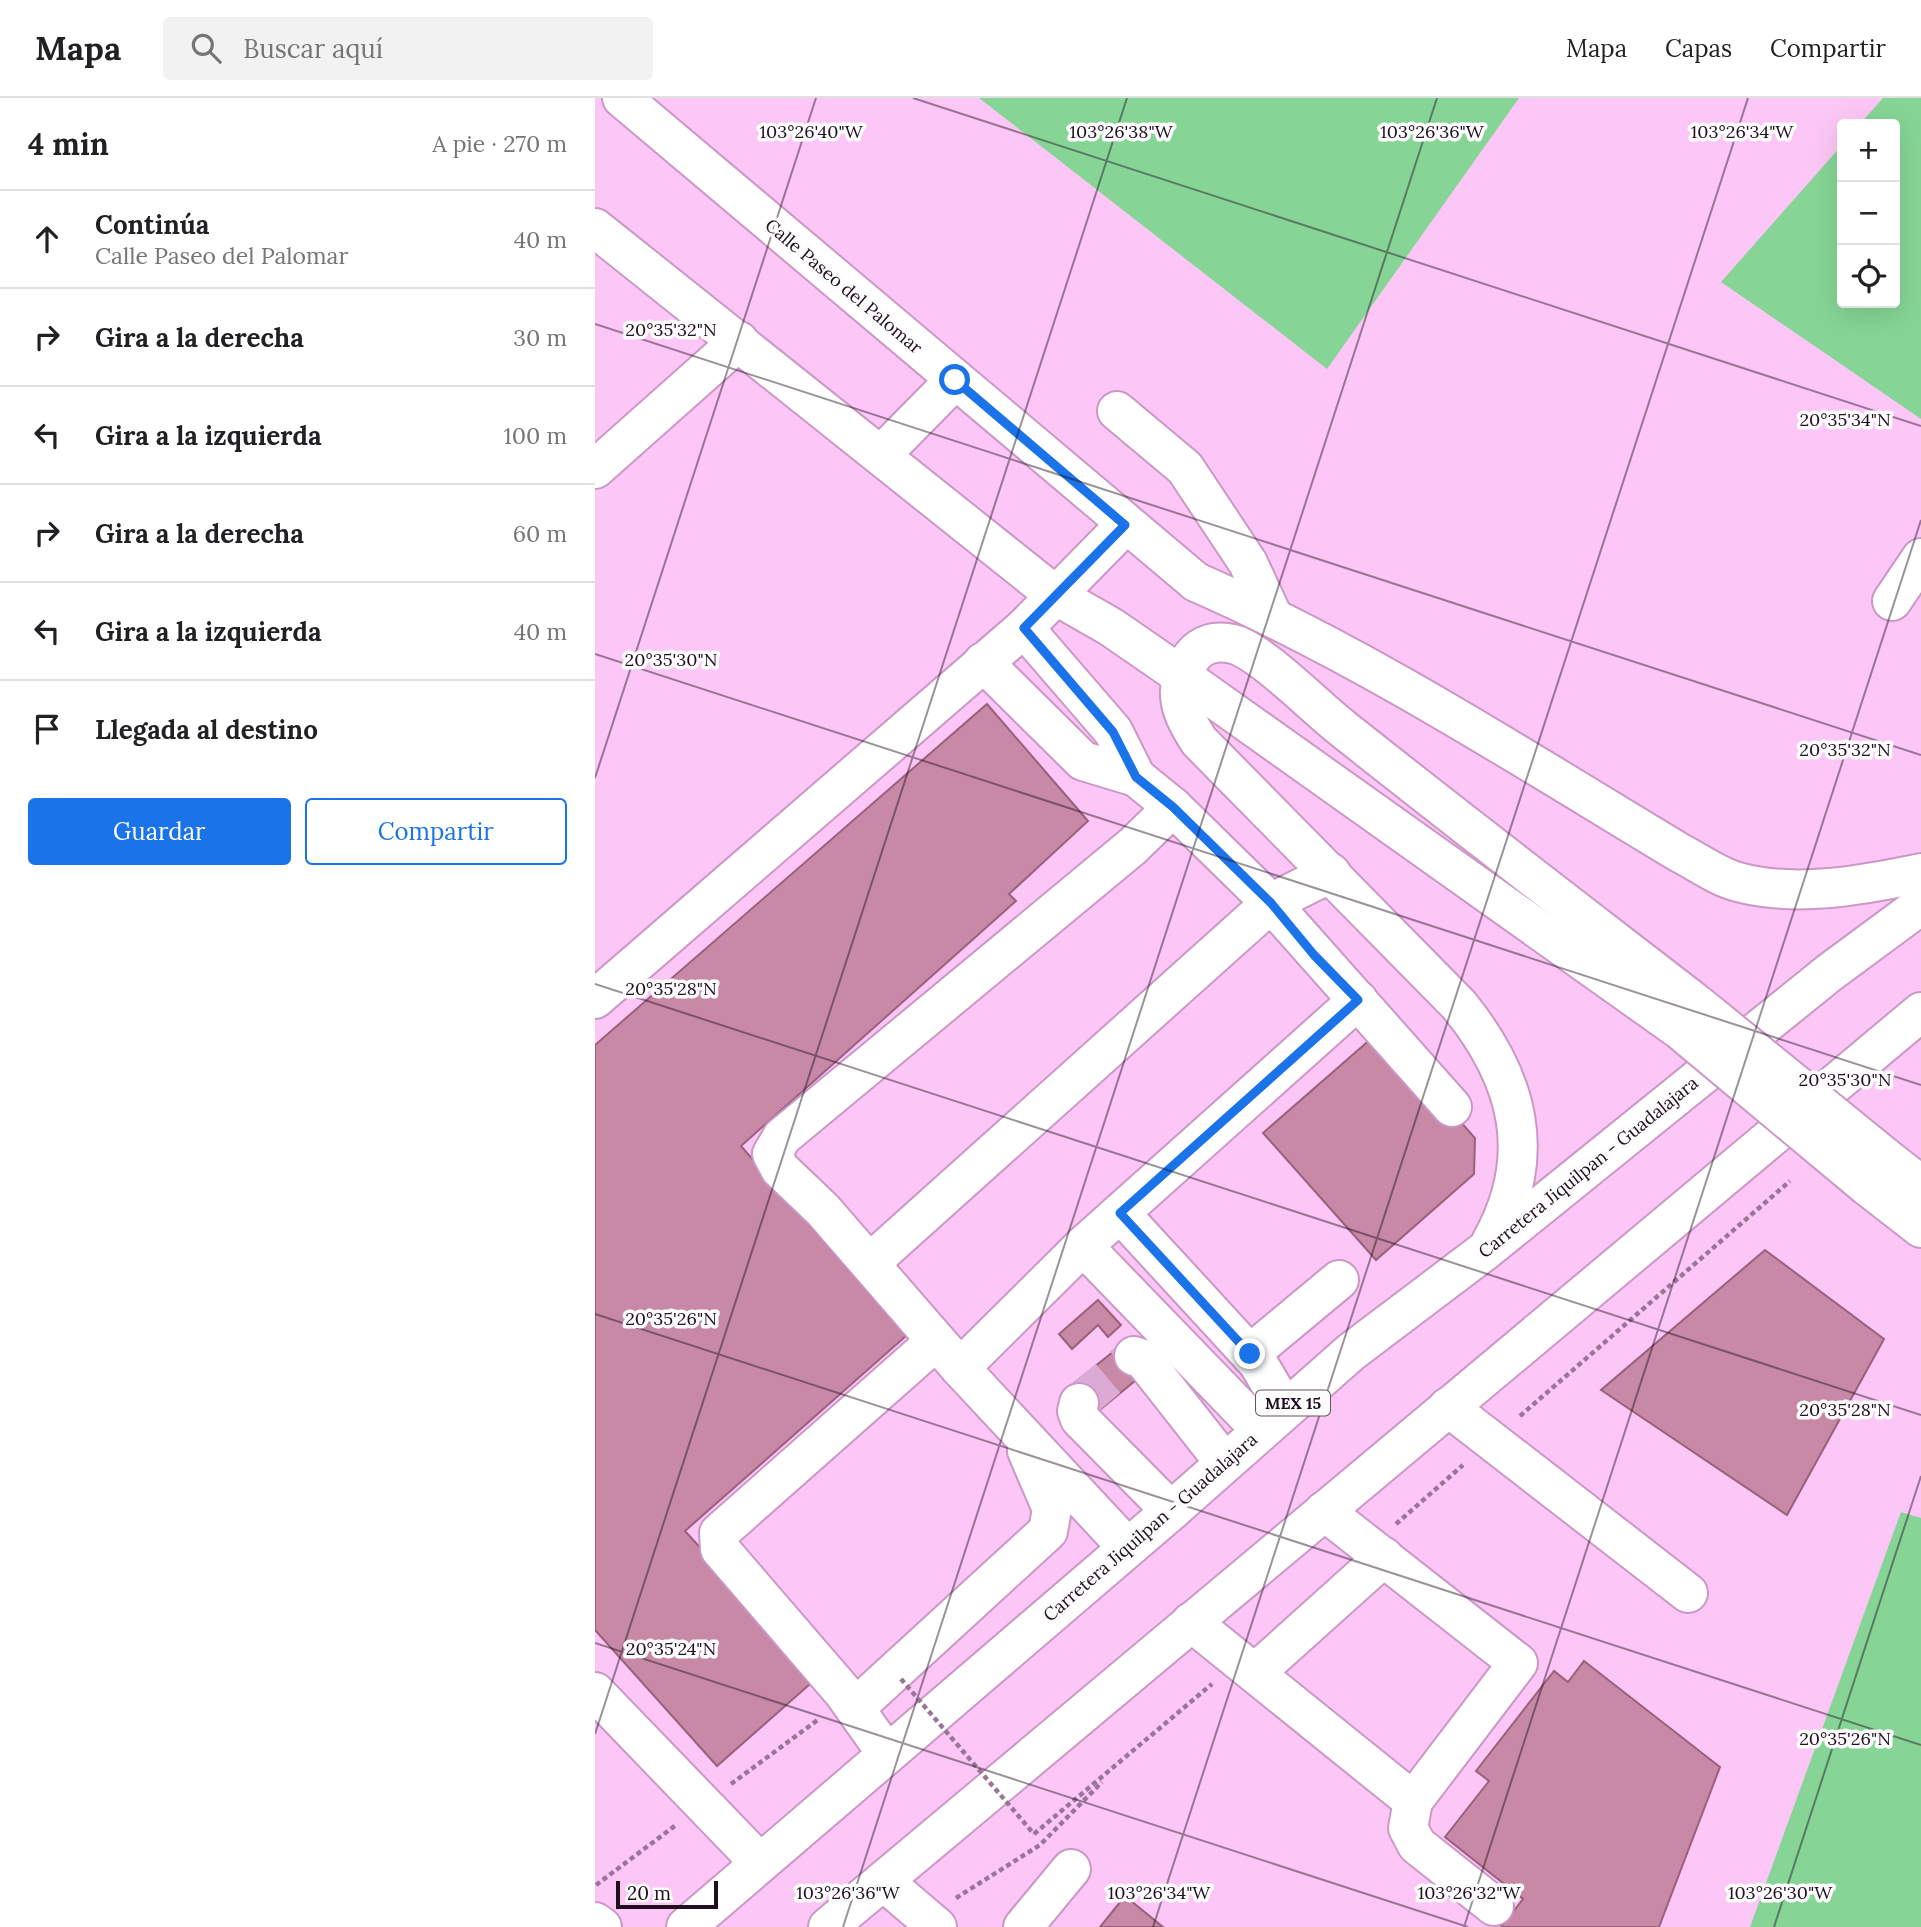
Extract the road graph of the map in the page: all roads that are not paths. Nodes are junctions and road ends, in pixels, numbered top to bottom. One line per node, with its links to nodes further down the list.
1 (622, 98): 4 (main road, Calle Paseo del Palomar)
2 (595, 228): 3 (main road)
3 (740, 341): 6 (main road); 7 (main road)
4 (955, 380): 6 (main road); 8 (main road, Calle Paseo del Palomar)
5 (1117, 411): 13 (main road)
6 (881, 455): 11 (main road)
7 (595, 469)
8 (1125, 525): 10 (main road, Calle Paseo del Palomar); 11 (main road)
9 (1921, 558): 12 (main road)
10 (1196, 582): 13 (main road); 17 (main road)
11 (1055, 594): 14 (main road); 16 (main road)
12 (1892, 601)
13 (1272, 615): 21 (main road)
14 (1024, 628): 15 (main road); 18 (main road)
15 (983, 662): 18 (main road); 24 (main road)
16 (1182, 676): 17 (main road); 20 (main road); 27 (main road)
17 (1332, 721): 27 (main road)
18 (1136, 777): 19 (main road)
19 (1173, 807): 22 (main road); 35 (main road)
20 (1332, 873): 22 (main road); 34 (main road)
21 (1921, 873)
22 (1271, 903): 25 (main road); 35 (main road)
23 (1921, 905): 34 (main road, Carretera Jiquilpan - Guadalajara / MEX 15)
24 (595, 999)
25 (1358, 1000): 28 (main road); 31 (main road)
26 (1921, 1012): 41 (main road)
27 (1689, 1017): 29 (main road, bridge)
28 (1452, 1107)
29 (1878, 1174): 30 (main road); 32 (main road)
30 (1921, 1185)
31 (1120, 1213): 33 (main road); 38 (main road)
32 (1921, 1228)
33 (1083, 1246): 37 (main road); 42 (main road)
34 (1486, 1250): 42 (main road, Carretera Jiquilpan - Guadalajara / MEX 15)
35 (871, 1262): 37 (main road)
36 (1339, 1280): 38 (main road)
37 (948, 1354): 43 (main road); 53 (main road)
38 (1250, 1354): 42 (main road)
39 (1134, 1356): 44 (main road)
40 (1079, 1403): 45 (main road)
41 (1448, 1407): 46 (main road); 49 (main road)
42 (1273, 1420): 44 (main road, Carretera Jiquilpan - Guadalajara / MEX 15)
43 (1015, 1424): 47 (main road); 53 (main road)
44 (1224, 1462): 45 (main road, Carretera Jiquilpan - Guadalajara / MEX 15)
45 (1171, 1511): 47 (main road, Carretera Jiquilpan - Guadalajara / MEX 15)
46 (1324, 1511): 48 (main road); 50 (main road)
47 (1127, 1547): 54 (main road, Carretera Jiquilpan - Guadalajara / MEX 15)
48 (1377, 1551): 51 (main road); 55 (main road)
49 (1688, 1592)
50 (1191, 1622): 51 (main road); 58 (main road)
51 (1247, 1667): 55 (main road)
52 (595, 1692): 56 (main road)
53 (851, 1703): 54 (main road)
54 (887, 1754): 56 (main road, Carretera Jiquilpan - Guadalajara / MEX 15)
55 (1413, 1801): 59 (main road)
56 (760, 1863): 63 (main road, Carretera Jiquilpan - Guadalajara / MEX 15)
57 (1071, 1869): 65 (main road)
58 (883, 1881): 61 (main road); 64 (main road)
59 (1494, 1906)
60 (595, 1922): 62 (main road)
61 (932, 1922)
62 (602, 1927)
63 (686, 1927)
64 (828, 1927)
65 (1023, 1927)

